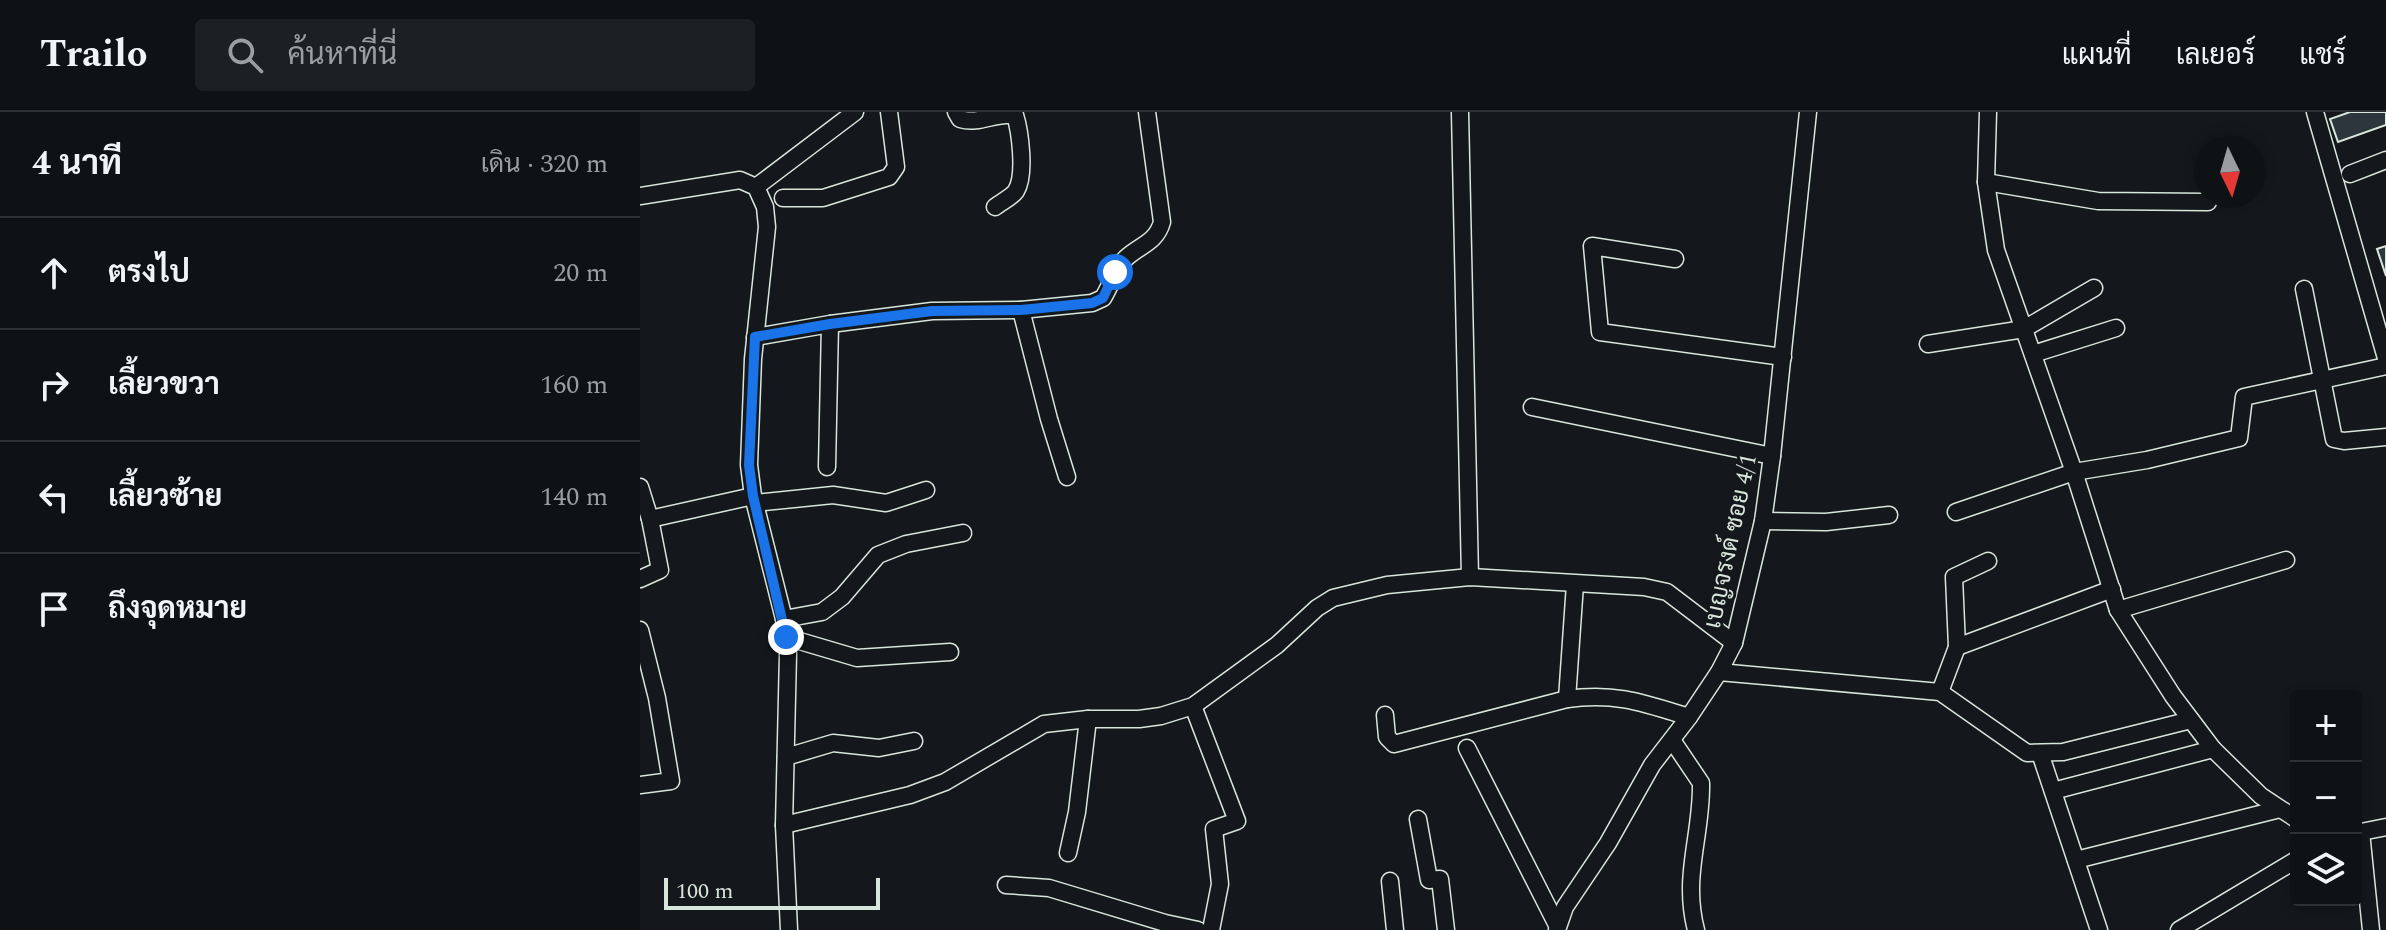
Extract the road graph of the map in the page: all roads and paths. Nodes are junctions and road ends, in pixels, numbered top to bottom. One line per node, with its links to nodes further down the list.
1 (855, 112): 12 (street)
2 (889, 112): 14 (street)
3 (956, 112): 16 (street)
4 (1147, 112): 20 (street)
5 (1460, 112): 47 (street)
6 (1808, 112): 27 (street, เบญจรงด์ ซอย 4/1)
7 (1988, 112): 11 (street)
8 (2315, 112): 28 (street)
9 (2386, 160): 10 (street)
10 (2350, 174)
11 (1986, 182): 15 (street); 23 (street)
12 (756, 187): 13 (street); 24 (street)
13 (640, 196)
14 (783, 198)
15 (2194, 202)
16 (995, 207)
17 (1675, 259): 27 (street)
18 (2094, 288): 23 (street)
19 (2304, 289): 30 (street)
20 (1021, 310): 21 (street); 36 (street)
21 (830, 324): 24 (street); 34 (street)
22 (2116, 328): 26 (street)
23 (2024, 329): 25 (street); 26 (street)
24 (755, 337): 39 (street)
25 (1928, 344)
26 (2033, 354): 35 (street)
27 (1783, 357): 33 (street, เบญจรงด์ ซอย 4/1)
28 (2386, 358)
29 (2386, 366): 30 (street)
30 (2320, 380): 32 (street); 35 (street)
31 (1532, 407): 33 (street)
32 (2386, 437)
33 (1772, 456): 43 (street, เบญจรงด์ ซอย 4/1)
34 (827, 467)
35 (2074, 472): 40 (street); 50 (street)
36 (1067, 477)
37 (640, 487): 42 (street)
38 (926, 490): 39 (street)
39 (754, 500): 42 (street); 52 (street)
40 (1956, 512)
41 (1889, 515): 43 (street)
42 (650, 519): 48 (street)
43 (1763, 521): 55 (street, เบญจรงด์ ซอย 4/1)
44 (963, 533): 52 (street)
45 (2286, 560): 51 (street)
46 (1988, 561): 56 (street)
47 (1470, 577): 49 (street); 61 (street)
48 (640, 579)
49 (1575, 584): 55 (street); 60 (street)
50 (2112, 589): 51 (street); 56 (street)
51 (2118, 610): 65 (street)
52 (784, 619): 54 (street)
53 (640, 630): 72 (street)
54 (786, 637): 57 (street); 71 (street)
55 (1734, 643): 58 (street, เบญจรงด์ ซอย 4/1)
56 (1957, 647): 59 (street)
57 (950, 652)
58 (1719, 672): 59 (street); 63 (street, เบญจรงด์ ซอย 4/1)
59 (1940, 692): 70 (street)
60 (1567, 699): 62 (street); 63 (street)
61 (1193, 706): 64 (street); 89 (street)
62 (1385, 715)
63 (1689, 717): 66 (street, เบญจรงด์ ซอย 4/1)
64 (1088, 719): 77 (street); 81 (street)
65 (2191, 720): 69 (street); 70 (street)
66 (1672, 740): 86 (street, เบญจรงด์ ซอย 4/1); 92 (street)
67 (914, 741): 71 (street)
68 (1467, 748): 86 (street)
69 (2213, 749): 73 (street); 74 (street)
70 (2040, 753): 73 (street)
71 (786, 757): 77 (street)
72 (640, 785)
73 (2053, 791): 82 (street)
74 (2280, 809): 75 (street); 82 (street)
75 (2290, 815)
76 (1418, 819): 91 (street)
77 (784, 825): 87 (street)
78 (2386, 827): 79 (street)
79 (2362, 831)
80 (2358, 834): 95 (street)
81 (1068, 853)
82 (2076, 860): 93 (street)
83 (2290, 864): 94 (street)
84 (1390, 881): 90 (street)
85 (1006, 885): 88 (street)
86 (1557, 928)
87 (789, 930)
88 (1198, 930)
89 (1211, 930)
90 (1395, 930)
91 (1446, 930)
92 (1696, 930)
93 (2099, 930)
94 (2179, 930)
95 (2371, 930)

